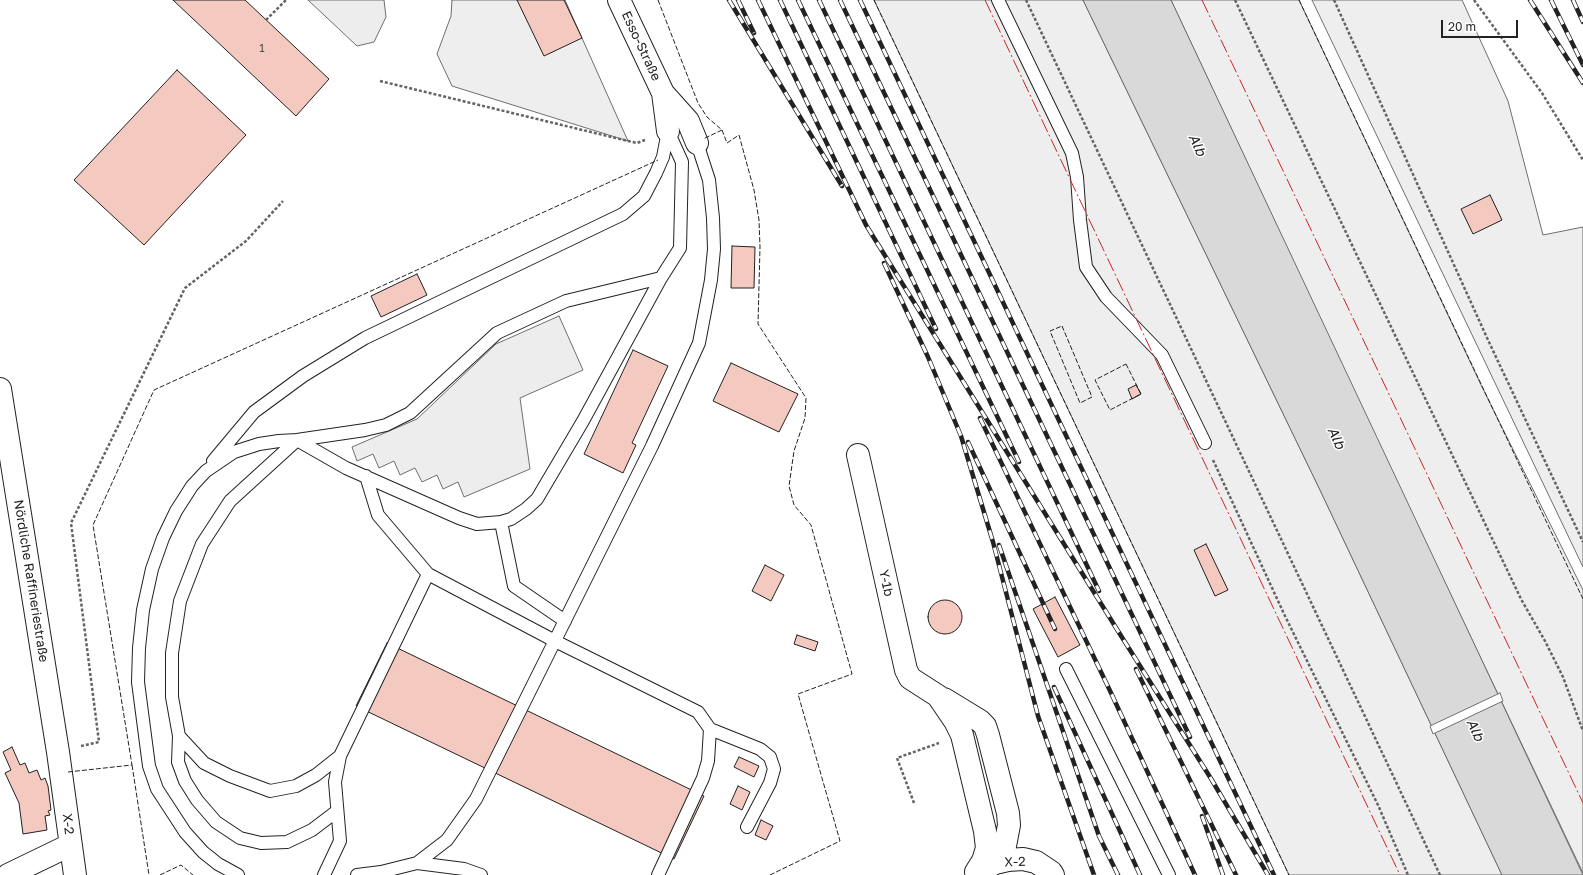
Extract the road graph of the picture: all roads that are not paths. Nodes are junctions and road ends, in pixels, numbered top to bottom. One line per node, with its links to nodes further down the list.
1 (619, 0): 3 (street, Esso-Straße)
2 (998, 0): 9 (lane)
3 (663, 93): 4 (street, Esso-Straße); 5 (street, Esso-Straße)
4 (668, 132): 6 (lane); 11 (lane)
5 (697, 143): 15 (lane)
6 (661, 278): 8 (lane); 13 (lane)
7 (0, 389): 22 (street, Nördliche Raffineriestraße)
8 (297, 440): 11 (lane); 12 (lane); 20 (lane)
9 (1205, 443)
10 (858, 455): 18 (street, Y-1b)
11 (206, 471): 27 (lane)
12 (366, 476): 13 (lane); 14 (lane)
13 (501, 522): 15 (lane)
14 (428, 574): 16 (lane); 21 (lane)
15 (565, 621): 16 (lane)
16 (555, 641): 19 (lane); 26 (lane)
17 (1066, 668): 39 (lane)
18 (938, 696): 28 (street, Y-1b); 28 (street, Y-1b)
19 (710, 729): 24 (lane); 37 (lane)
20 (180, 736): 21 (lane); 23 (lane)
21 (340, 756): 23 (lane)
22 (60, 762): 25 (street, X-2)
23 (337, 811): 34 (lane)
24 (747, 828)
25 (70, 845): 30 (street); 31 (street, X-2)
26 (417, 862): 29 (lane); 36 (lane)
27 (218, 864): 32 (lane); 33 (lane)
28 (981, 870): 38 (street, X-2)
29 (381, 873): 35 (lane)
30 (8, 875)
31 (75, 875)
32 (230, 875)
33 (238, 875)
34 (324, 875)
35 (357, 875)
36 (481, 875)
37 (658, 875)
38 (1053, 875)
39 (1169, 875)

